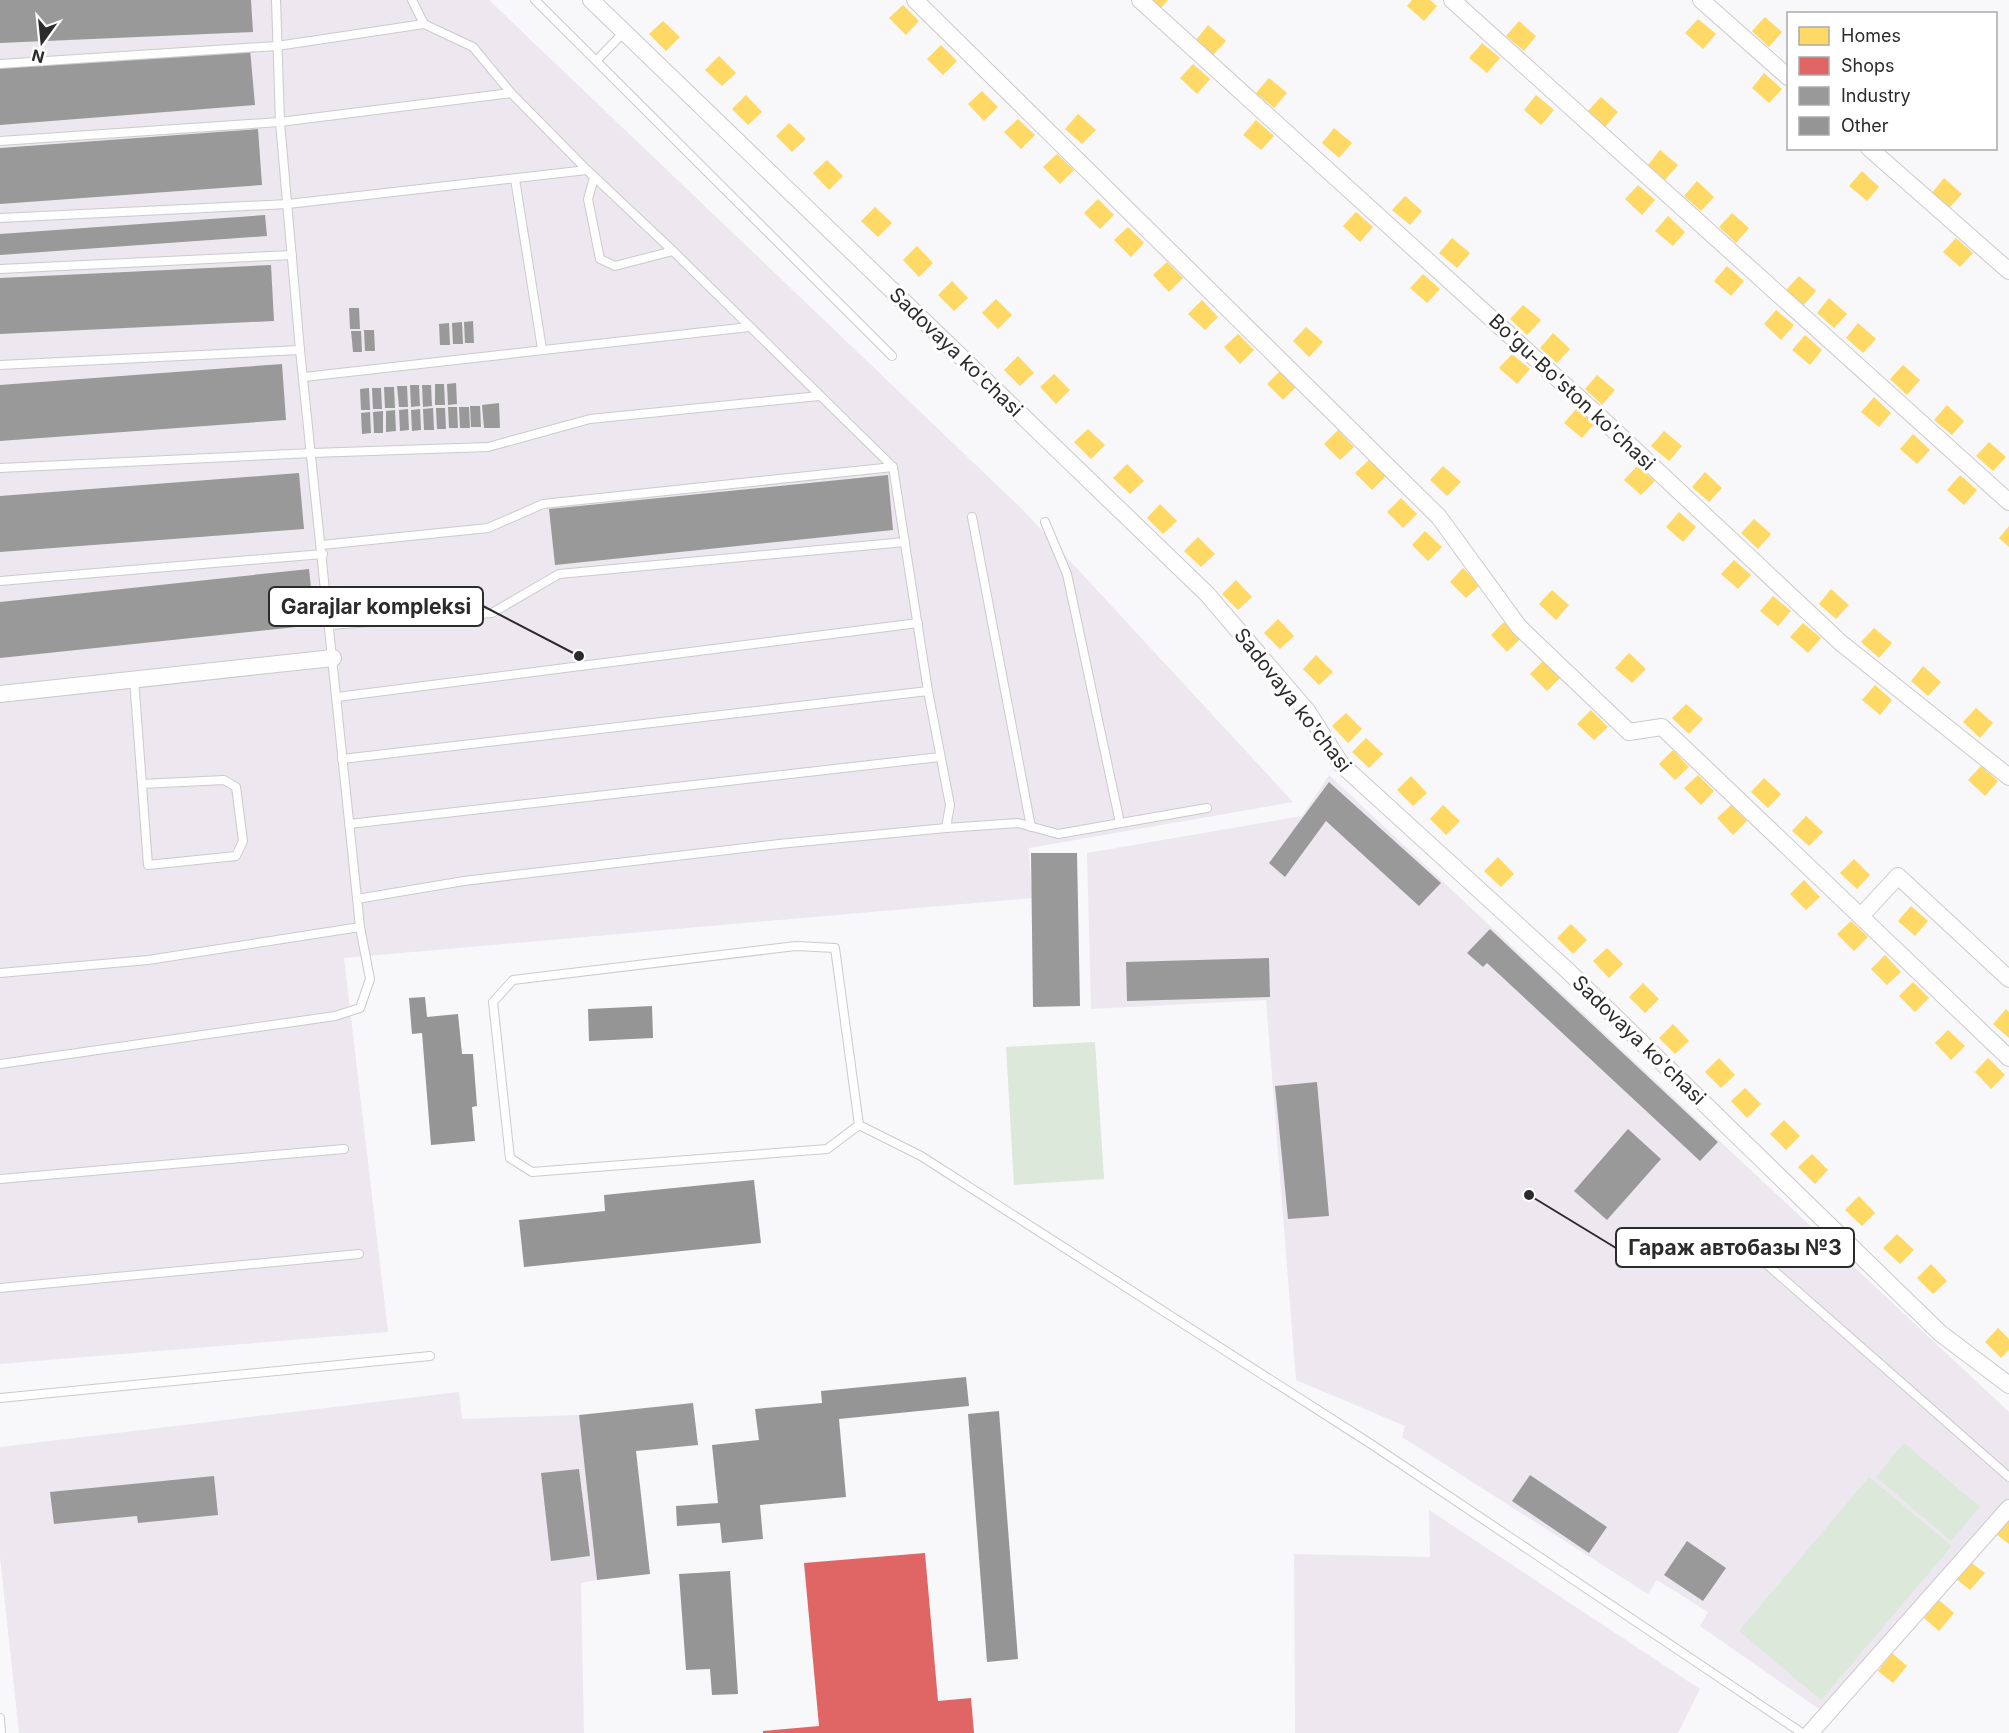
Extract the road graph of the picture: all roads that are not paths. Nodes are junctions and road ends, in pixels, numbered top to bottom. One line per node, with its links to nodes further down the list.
1 (276, 0): 11 (lane)
2 (412, 0): 9 (lane)
3 (535, 0): 12 (lane)
4 (591, 0): 10 (street, Sadovaya ko'chasi)
5 (915, 0): 61 (street)
6 (1140, 0): 53 (street, Bo'gu-Bo'ston ko'chasi)
7 (1452, 0): 38 (street)
8 (1701, 0): 14 (street)
9 (424, 24): 11 (lane); 15 (lane)
10 (625, 32): 12 (lane); 74 (street, Sadovaya ko'chasi)
11 (277, 46): 13 (lane); 16 (lane)
12 (597, 60): 31 (lane)
13 (0, 64)
14 (1787, 76)
15 (511, 93): 16 (lane); 19 (lane)
16 (280, 122): 17 (lane); 22 (lane)
17 (0, 141)
18 (1871, 150): 27 (street)
19 (587, 170): 20 (lane); 21 (lane)
20 (594, 178): 24 (lane); 24 (lane)
21 (514, 179): 22 (lane); 29 (lane)
22 (288, 204): 23 (lane); 25 (lane)
23 (0, 218)
24 (673, 251): 28 (lane)
25 (292, 255): 26 (lane); 30 (lane)
26 (0, 269)
27 (2009, 272)
28 (749, 327): 29 (lane); 34 (lane)
29 (542, 349): 33 (lane)
30 (300, 350): 32 (lane); 33 (lane)
31 (892, 356)
32 (0, 365)
33 (303, 377): 35 (lane)
34 (819, 396): 35 (lane); 36 (lane)
35 (312, 453): 37 (lane); 42 (lane)
36 (893, 467): 41 (lane); 42 (lane)
37 (0, 468)
38 (2009, 502)
39 (972, 517): 58 (lane)
40 (1045, 522): 57 (lane)
41 (905, 542): 44 (lane); 45 (lane)
42 (322, 549): 43 (lane); 45 (lane)
43 (0, 580)
44 (918, 623): 48 (lane); 50 (lane)
45 (330, 625): 46 (lane)
46 (333, 658): 47 (street); 50 (lane)
47 (134, 679): 49 (street); 54 (lane)
48 (928, 691): 51 (lane); 52 (lane)
49 (0, 694)
50 (337, 697): 52 (lane)
51 (940, 757): 56 (lane); 59 (lane)
52 (342, 759): 56 (lane)
53 (2009, 777)
54 (142, 784): 54 (lane)
55 (1207, 808): 57 (lane)
56 (349, 824): 60 (lane)
57 (1120, 824): 58 (lane)
58 (1031, 826): 59 (lane)
59 (946, 828): 60 (lane)
60 (357, 899): 62 (lane)
61 (1861, 916): 64 (street); 65 (street)
62 (360, 927): 63 (lane); 66 (lane)
63 (0, 973)
64 (2009, 979)
65 (2009, 1058)
66 (0, 1064)
67 (859, 1125): 67 (lane); 80 (lane)
68 (344, 1149): 69 (lane)
69 (0, 1179)
70 (1754, 1253): 76 (lane)
71 (359, 1254): 72 (lane)
72 (0, 1288)
73 (430, 1356): 75 (lane)
74 (2009, 1385)
75 (0, 1398)
76 (2009, 1477)
77 (2009, 1508): 81 (street)
78 (0, 1718): 79 (lane)
79 (1, 1733)
80 (1802, 1733)
81 (1810, 1733)

